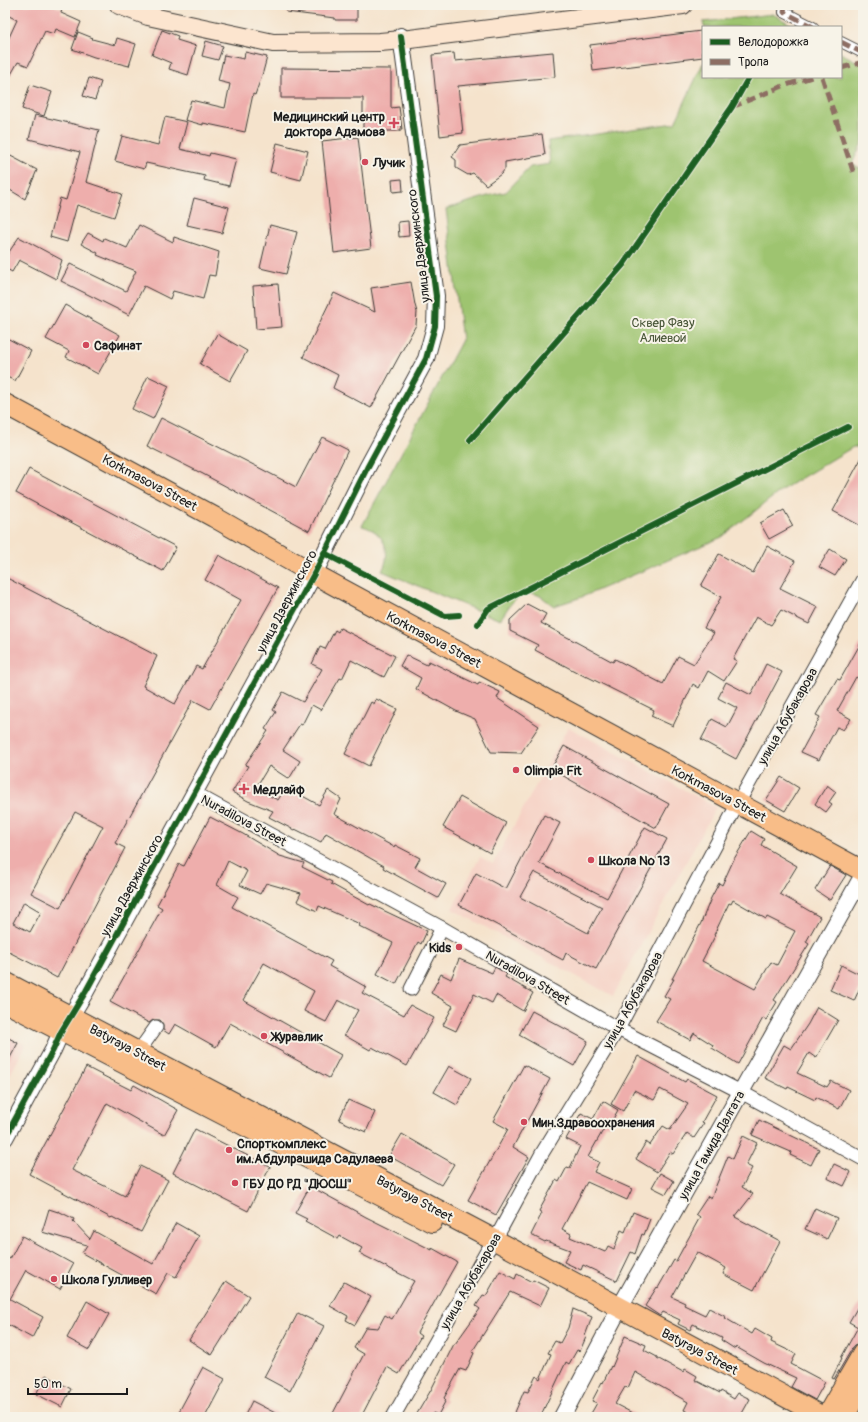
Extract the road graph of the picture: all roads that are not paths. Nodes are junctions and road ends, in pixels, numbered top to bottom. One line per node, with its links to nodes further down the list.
1 (118, 5): 7 (main road)
2 (135, 5): 7 (main road)
3 (664, 5): 7 (main road)
4 (683, 5): 7 (main road)
5 (785, 5): 6 (street)
6 (811, 26)
7 (402, 38): 11 (street, улица Дзержинского)
8 (842, 42): 9 (street)
9 (863, 53)
10 (5, 404): 11 (main road, Korkmasova Street)
11 (314, 574): 13 (street, улица Дзержинского); 14 (main road, Korkmasova Street)
12 (863, 579): 14 (street, улица Абубакарова)
13 (194, 793): 17 (street, Nuradilova Street); 21 (street, улица Дзержинского)
14 (739, 804): 15 (main road, Korkmasova Street); 23 (street, улица Абубакарова)
15 (863, 871)
16 (863, 875): 25 (street, улица Гамида Далгата)
17 (442, 928): 19 (street); 23 (street, Nuradilova Street)
18 (5, 982): 21 (main road, Batyraya Street)
19 (411, 988)
20 (5, 1002): 21 (main road, Batyraya Street)
21 (65, 1024): 24 (main road, Batyraya Street); 26 (street, улица Дзержинского)
22 (156, 1027): 24 (street)
23 (618, 1028): 25 (street, Nuradilova Street); 28 (street, улица Абубакарова)
24 (134, 1059): 28 (main road, Batyraya Street)
25 (740, 1092): 27 (street, Nuradilova Street); 29 (street, улица Гамида Далгата)
26 (5, 1138)
27 (863, 1159)
28 (491, 1245): 29 (main road, Batyraya Street); 32 (street, улица Абубакарова)
29 (617, 1314): 33 (street, улица Гамида Далгата); 34 (main road, Batyraya Street); 35 (main road, Batyraya Street)
30 (863, 1354): 35 (main road)
31 (863, 1382): 36 (main road)
32 (392, 1417)
33 (562, 1417)
34 (796, 1417)
35 (824, 1417)
36 (844, 1417)

